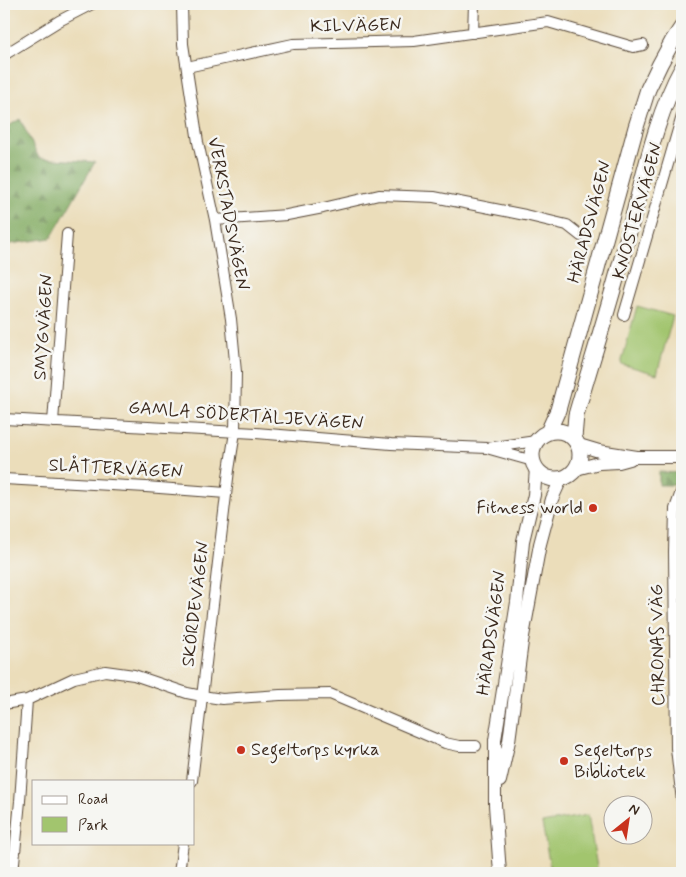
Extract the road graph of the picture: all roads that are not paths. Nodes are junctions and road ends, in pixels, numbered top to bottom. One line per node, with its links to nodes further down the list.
1 (92, 4): 7 (street)
2 (182, 4): 8 (street, VERKSTADSVÄGEN)
3 (474, 4): 5 (street)
4 (682, 27): 18 (main road, HÄRADSVÄGEN)
5 (473, 33): 6 (street, KILVÄGEN); 8 (street, KILVÄGEN)
6 (643, 45)
7 (4, 55)
8 (187, 67): 11 (street, VERKSTADSVÄGEN)
9 (682, 68): 19 (main road)
10 (682, 116): 14 (street, KNOSTERVÄGEN)
11 (215, 220): 13 (street); 17 (street, VERKSTADSVÄGEN)
12 (67, 234): 16 (street, SMYGVÄGEN)
13 (581, 236)
14 (624, 315)
15 (4, 419): 16 (street, GAMLA SÖDERTÄLJEVÄGEN)
16 (54, 422): 17 (street, GAMLA SÖDERTÄLJEVÄGEN)
17 (235, 432): 20 (street, GAMLA SÖDERTÄLJEVÄGEN); 28 (street, SKÖRDEVÄGEN)
18 (542, 437): 19 (main road); 20 (street, GAMLA SÖDERTÄLJEVÄGEN); 23 (main road)
19 (576, 442): 21 (street); 24 (main road)
20 (487, 448): 23 (street, GAMLA SÖDERTÄLJEVÄGEN)
21 (637, 457): 22 (street); 24 (street)
22 (682, 458)
23 (535, 465): 26 (main road); 37 (street, HÄRADSVÄGEN)
24 (576, 469): 26 (main road)
25 (4, 479): 28 (street, SLÅTTERVÄGEN)
26 (560, 479): 37 (street, HÄRADSVÄGEN)
27 (682, 489): 29 (street, CHRONAS VÄG)
28 (226, 493): 30 (street, SKÖRDEVÄGEN)
29 (678, 553): 34 (street, CHRONAS VÄG)
30 (202, 696): 31 (street); 33 (street); 35 (street, SKÖRDEVÄGEN)
31 (27, 700): 32 (street); 39 (street)
32 (4, 704)
33 (476, 746)
34 (680, 771): 36 (street, CHRONAS VÄG)
35 (192, 780)
36 (682, 801)
37 (495, 805): 41 (street, HÄRADSVÄGEN)
38 (183, 844): 40 (street)
39 (10, 872)
40 (179, 873)
41 (500, 873)

